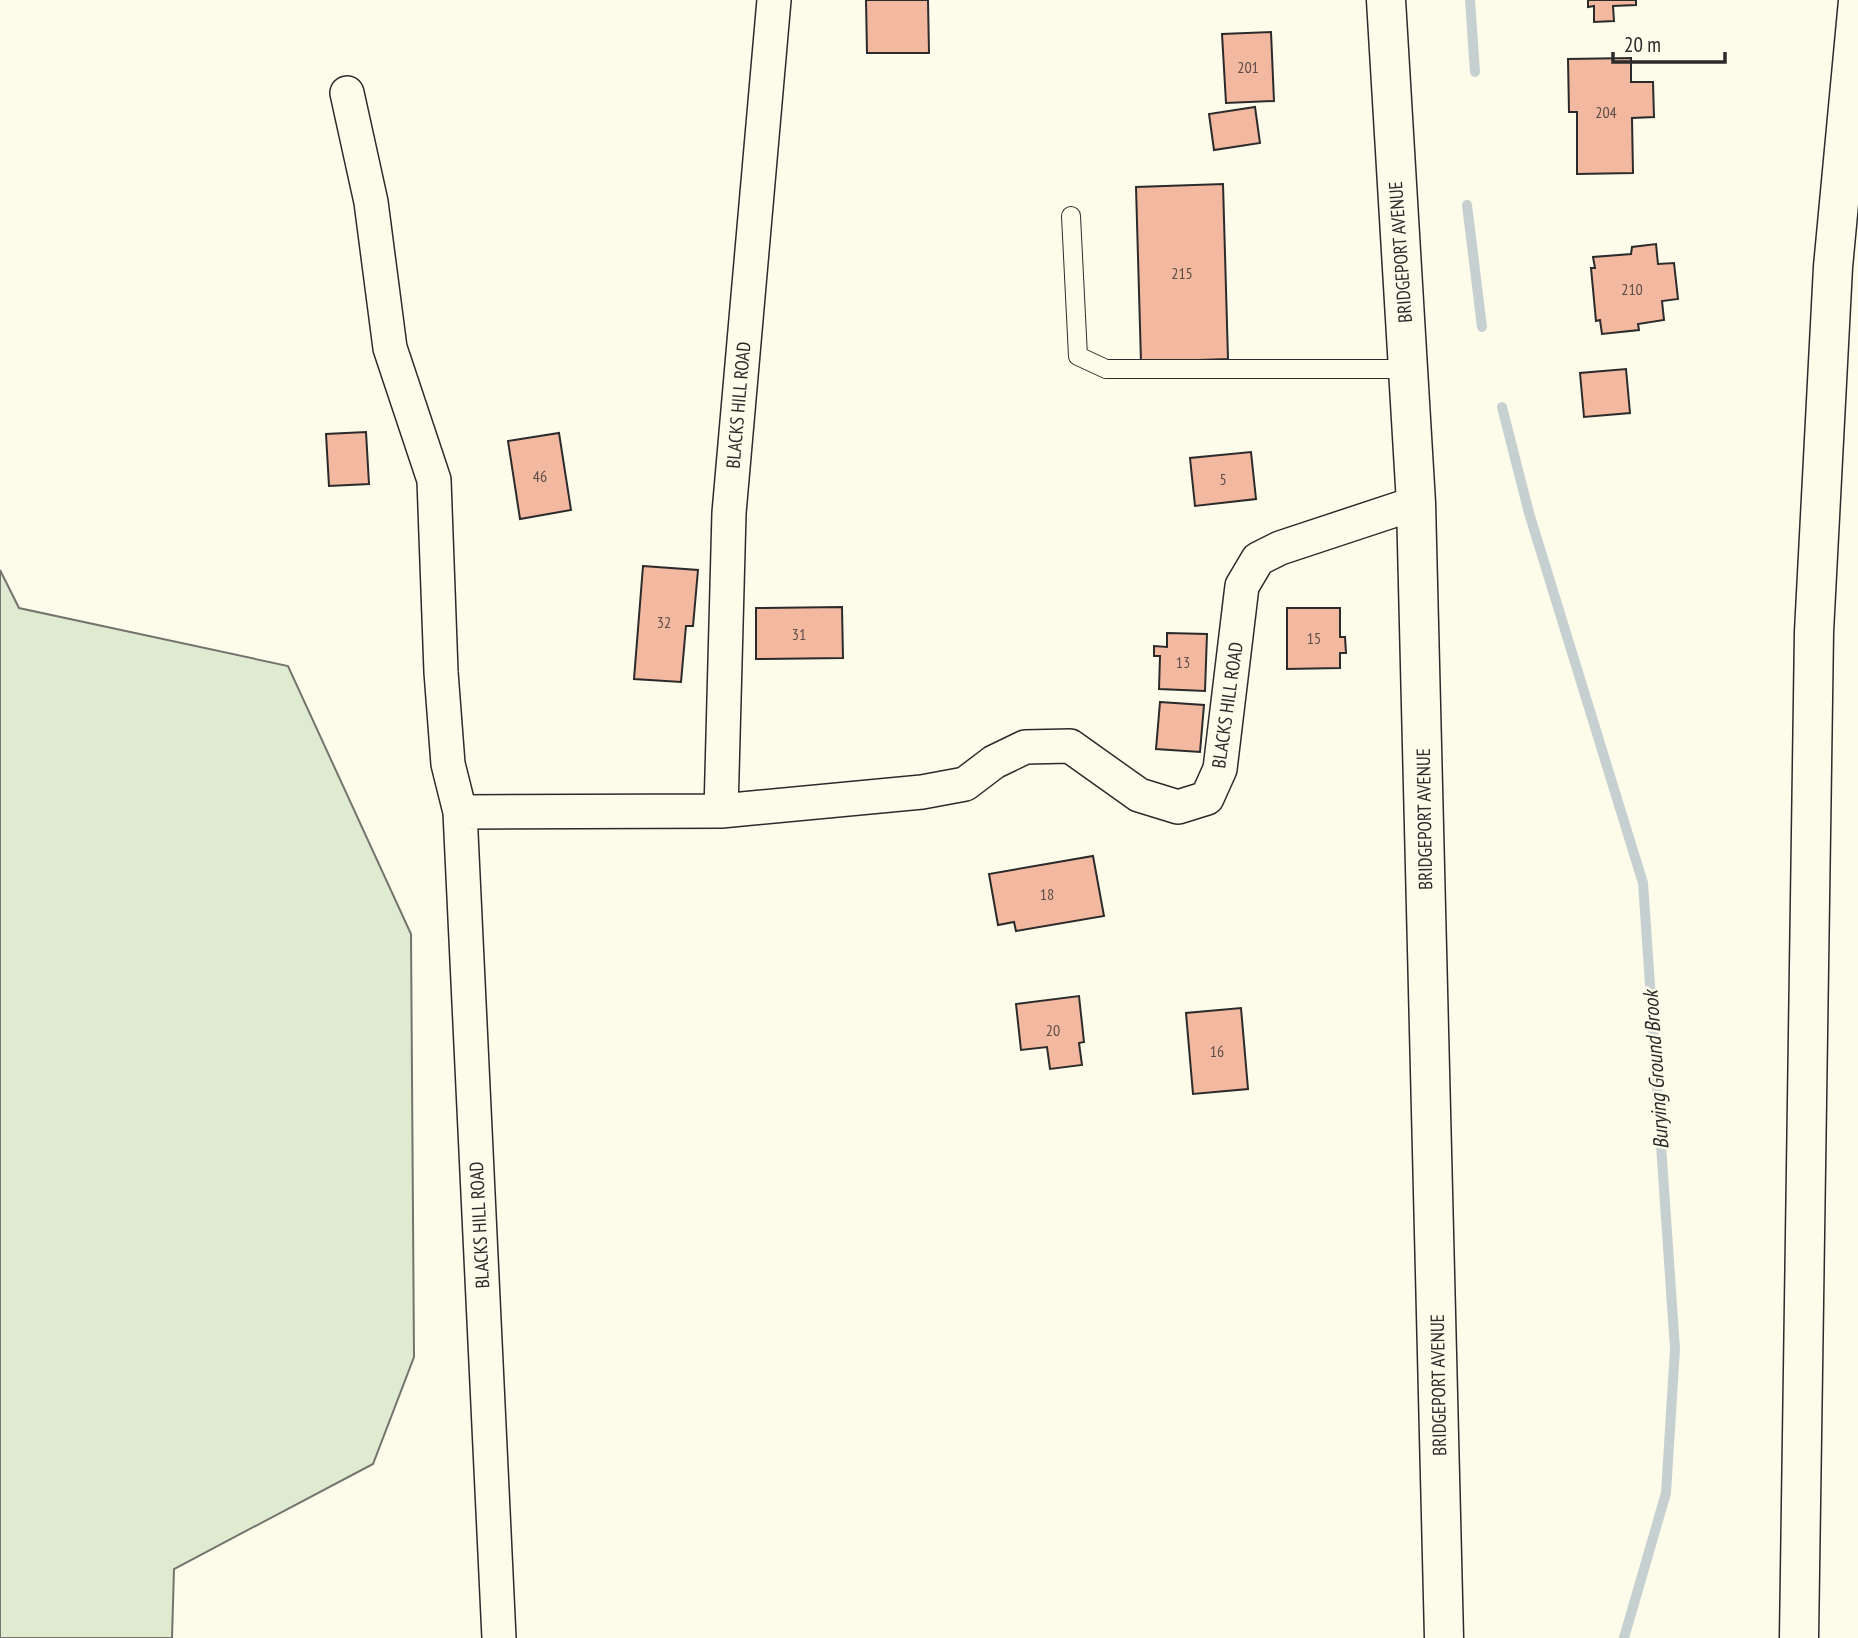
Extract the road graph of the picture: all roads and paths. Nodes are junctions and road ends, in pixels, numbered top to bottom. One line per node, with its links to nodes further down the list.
1 (774, 0): 8 (street, BLACKS HILL ROAD)
2 (1386, 0): 6 (main road, BRIDGEPORT AVENUE)
3 (1858, 1): 12 (main road)
4 (347, 93): 9 (street, BLACKS HILL ROAD)
5 (1071, 216): 6 (lane)
6 (1408, 369): 7 (main road, BRIDGEPORT AVENUE)
7 (1416, 503): 8 (street, BLACKS HILL ROAD); 11 (main road, BRIDGEPORT AVENUE)
8 (721, 811): 9 (street, BLACKS HILL ROAD)
9 (460, 812): 10 (street, BLACKS HILL ROAD)
10 (499, 1638)
11 (1444, 1638)
12 (1799, 1638)

